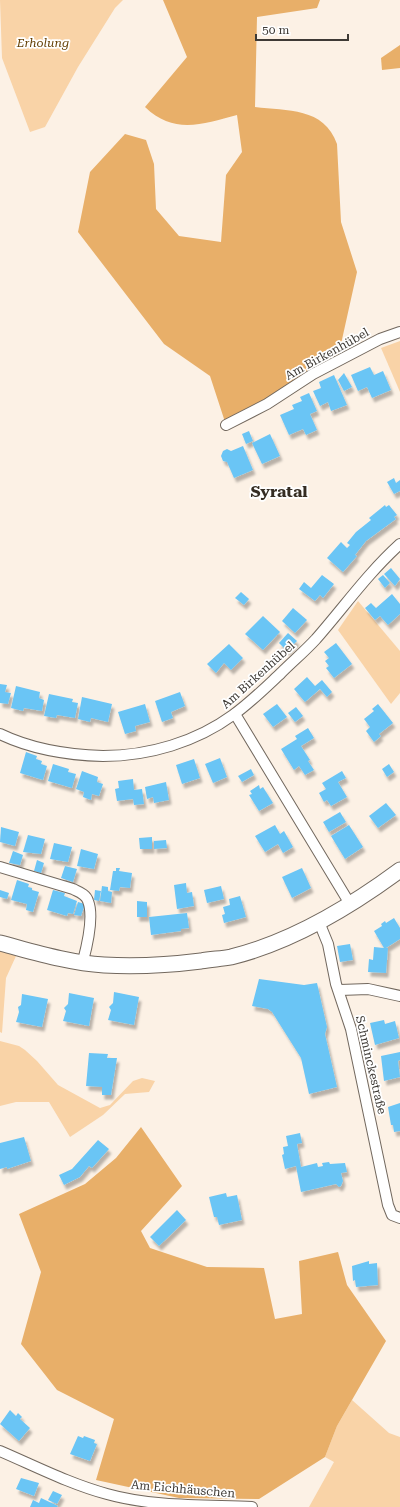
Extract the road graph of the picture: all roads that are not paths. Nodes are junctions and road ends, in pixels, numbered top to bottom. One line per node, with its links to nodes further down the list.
1 (400, 332): 2 (street, Am Birkenhübel)
2 (226, 425)
3 (400, 544): 4 (street, Am Birkenhübel)
4 (235, 714): 5 (street, Am Birkenhübel); 8 (street)
5 (0, 734)
6 (0, 868): 11 (street)
7 (400, 870): 8 (street)
8 (350, 904): 9 (street)
9 (319, 922): 11 (street); 12 (street, Schminckestraße)
10 (0, 943): 11 (street)
11 (83, 961)
12 (340, 990): 13 (street); 14 (street, Schminckestraße)
13 (400, 996)
14 (396, 1216)
15 (0, 1451): 16 (street, Am Eichhäuschen)
16 (252, 1507)

